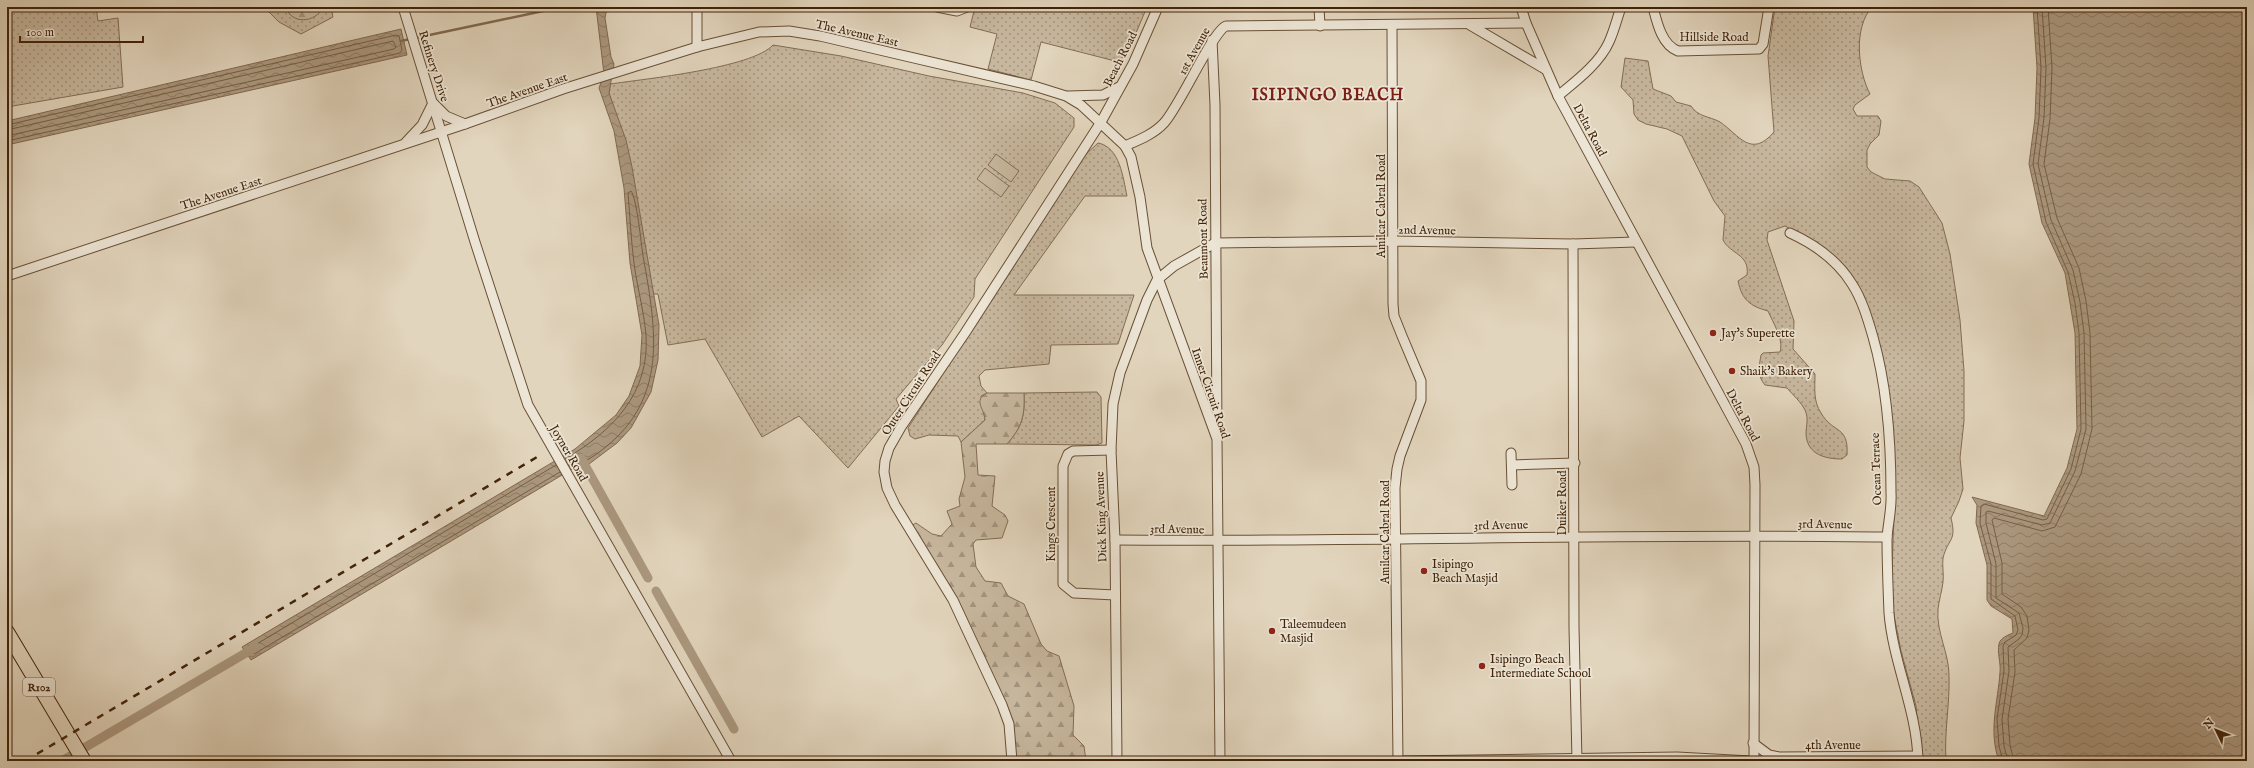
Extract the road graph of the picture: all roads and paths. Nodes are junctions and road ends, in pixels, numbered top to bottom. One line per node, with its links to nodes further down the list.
1 (403, 7): 21 (street, Refinery Drive)
2 (697, 7): 16 (street)
3 (937, 7): 4 (street)
4 (967, 7)
5 (1158, 7): 18 (street, Beach Road)
6 (1319, 7): 14 (street)
7 (1521, 7): 11 (street, Delta Road)
8 (1622, 7): 20 (street)
9 (1653, 7): 10 (street, Hillside Road)
10 (1769, 7)
11 (1526, 23): 12 (street, 1st Avenue); 17 (street, Delta Road)
12 (1469, 24): 13 (street, 1st Avenue); 17 (street)
13 (1392, 25): 14 (street, 1st Avenue); 28 (street, Amilcar Cabral Road)
14 (1320, 26): 15 (street, 1st Avenue)
15 (1212, 40): 26 (street, 1st Avenue); 30 (street, Beaumont Road)
16 (697, 47): 19 (street, The Avenue East); 23 (street, The Avenue East)
17 (1545, 69): 20 (street, Delta Road)
18 (1120, 86): 19 (street); 22 (street, Beach Road)
19 (1066, 96): 22 (street, The Avenue East)
20 (1558, 96): 29 (street, Delta Road)
21 (433, 104): 23 (street); 24 (street, Refinery Drive); 25 (street)
22 (1101, 122): 26 (street, Inner Circuit Road); 54 (street, Outer Circuit Road)
23 (465, 124): 24 (street, The Avenue East)
24 (442, 132): 25 (street, The Avenue East); 53 (street, Joyner Road)
25 (404, 144): 32 (street, The Avenue East)
26 (1125, 146): 33 (street, Inner Circuit Road)
27 (1790, 234): 42 (street, Ocean Terrace)
28 (1393, 241): 30 (street, 2nd Avenue); 31 (street, 2nd Avenue); 43 (street, Amilcar Cabral Road)
29 (1636, 242): 31 (street, 2nd Avenue); 40 (street, Delta Road)
30 (1216, 243): 33 (street, 2nd Avenue); 34 (street, Beaumont Road)
31 (1573, 244): 37 (street, Duiker Road)
32 (7, 276)
33 (1157, 280): 34 (street, Inner Circuit Road); 35 (street, Dick King Avenue)
34 (1217, 439): 45 (street, Inner Circuit Road)
35 (1112, 450): 44 (street, Dick King Avenue); 46 (street, Kings Crescent)
36 (1511, 453): 38 (street)
37 (1574, 463): 38 (street); 41 (street, Duiker Road)
38 (1512, 465): 39 (street)
39 (1512, 485)
40 (1753, 535): 41 (street, 3rd Avenue); 42 (street, 3rd Avenue); 48 (street, Delta Road)
41 (1574, 536): 43 (street, 3rd Avenue); 51 (street, Duiker Road)
42 (1887, 537): 49 (street, Ocean Terrace)
43 (1397, 539): 45 (street, 3rd Avenue); 56 (street, Amilcar Cabral Road)
44 (1115, 540): 45 (street, 3rd Avenue); 46 (street, Dick King Avenue)
45 (1219, 541): 50 (street, Inner Circuit Road)
46 (1115, 595): 55 (street, Dick King Avenue)
47 (7, 632): 52 (main road, R102)
48 (1753, 743): 49 (street, 4th Avenue); 58 (street, Delta Road)
49 (1918, 759)
50 (1222, 760)
51 (1577, 760): 57 (street); 58 (street)
52 (84, 761)
53 (731, 761)
54 (1012, 761)
55 (1117, 761)
56 (1398, 761)
57 (1402, 761)
58 (1753, 761)

